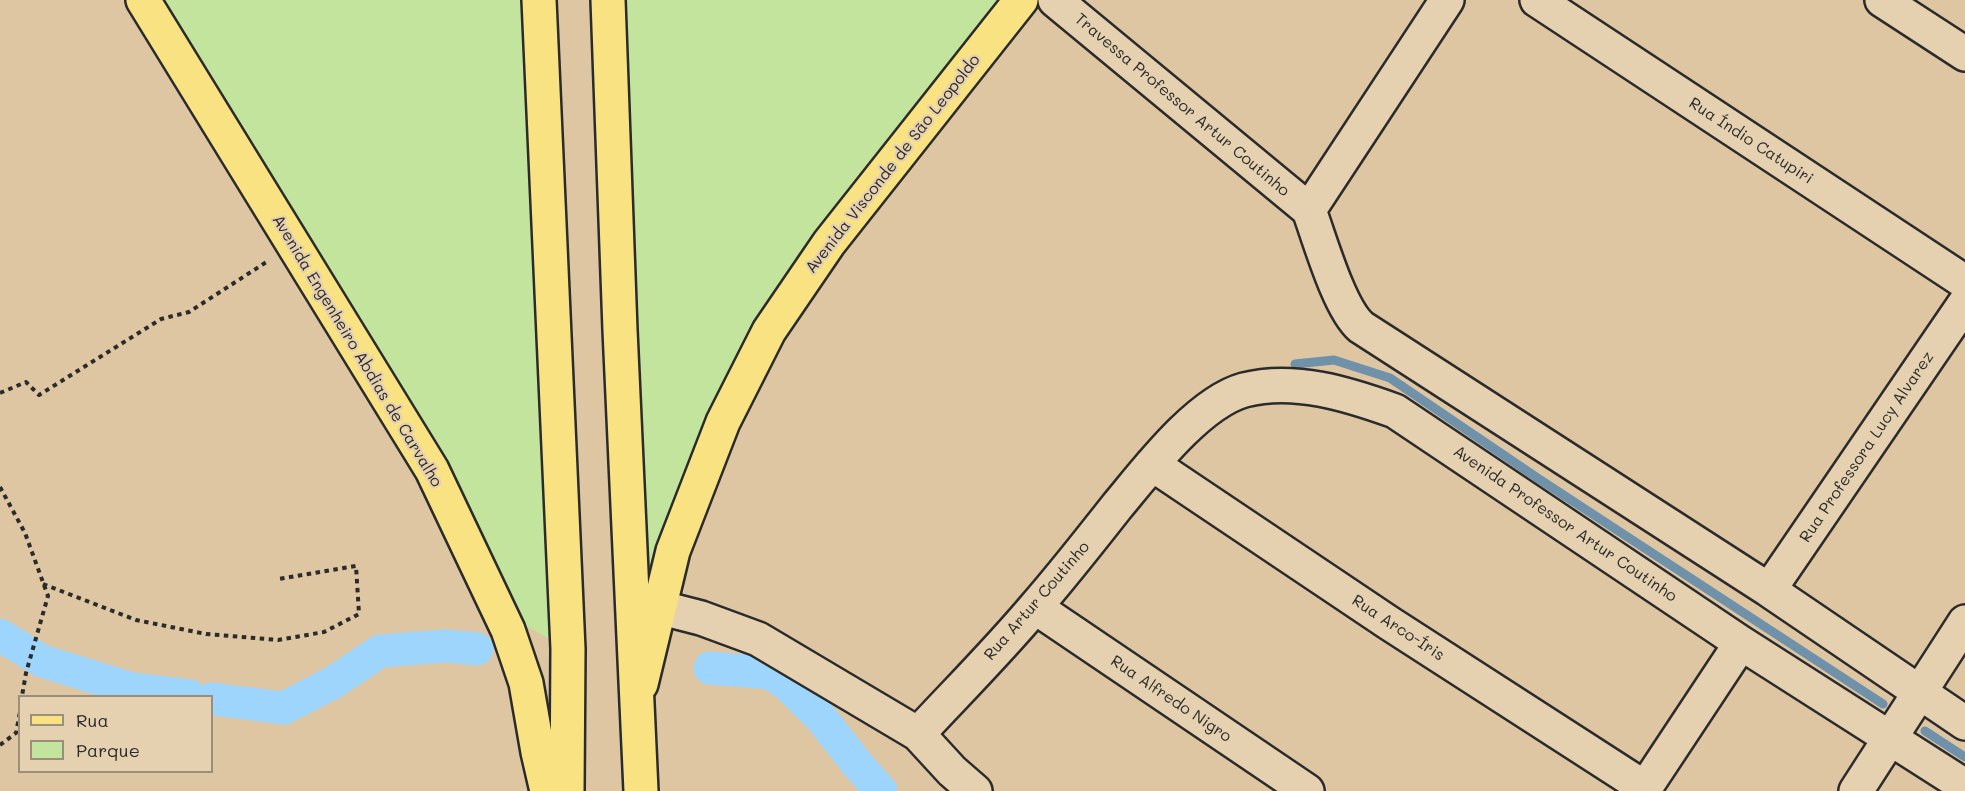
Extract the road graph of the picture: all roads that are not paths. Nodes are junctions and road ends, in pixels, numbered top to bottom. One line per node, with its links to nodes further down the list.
1 (143, 0): 26 (main road, Avenida Engenheiro Abdias de Carvalho)
2 (538, 0): 27 (main road)
3 (608, 0): 20 (main road)
4 (1021, 0): 15 (main road, Avenida Visconde de São Leopoldo)
5 (1055, 0): 10 (street, Travessa Professor Artur Coutinho)
6 (1447, 0): 10 (street)
7 (1536, 0): 11 (street, Rua Índio Catupiri)
8 (1882, 0): 9 (street)
9 (1965, 54)
10 (1309, 210): 14 (street)
11 (1965, 282)
12 (1965, 303): 14 (street, Rua Professora Lucy Alvarez)
13 (1152, 464): 16 (street, Rua Artur Coutinho); 18 (street, Avenida Professor Artur Coutinho); 25 (street, Rua Arco-Íris)
14 (1770, 590): 19 (street)
15 (658, 607): 20 (main road, Avenida Visconde de São Leopoldo); 22 (street)
16 (1035, 607): 22 (street, Rua Artur Coutinho); 30 (street, Rua Alfredo Nigro)
17 (1965, 622): 19 (street)
18 (1741, 643): 23 (street, Avenida Professor Artur Coutinho); 25 (street)
19 (1920, 693): 21 (street); 23 (street)
20 (636, 703): 28 (main road)
21 (1965, 723)
22 (918, 734): 29 (street)
23 (1890, 737): 24 (street, Avenida Professor Artur Coutinho); 31 (street)
24 (1965, 786)
25 (1644, 790)
26 (547, 791)
27 (567, 791)
28 (641, 791)
29 (975, 791)
30 (1307, 791)
31 (1856, 791)

